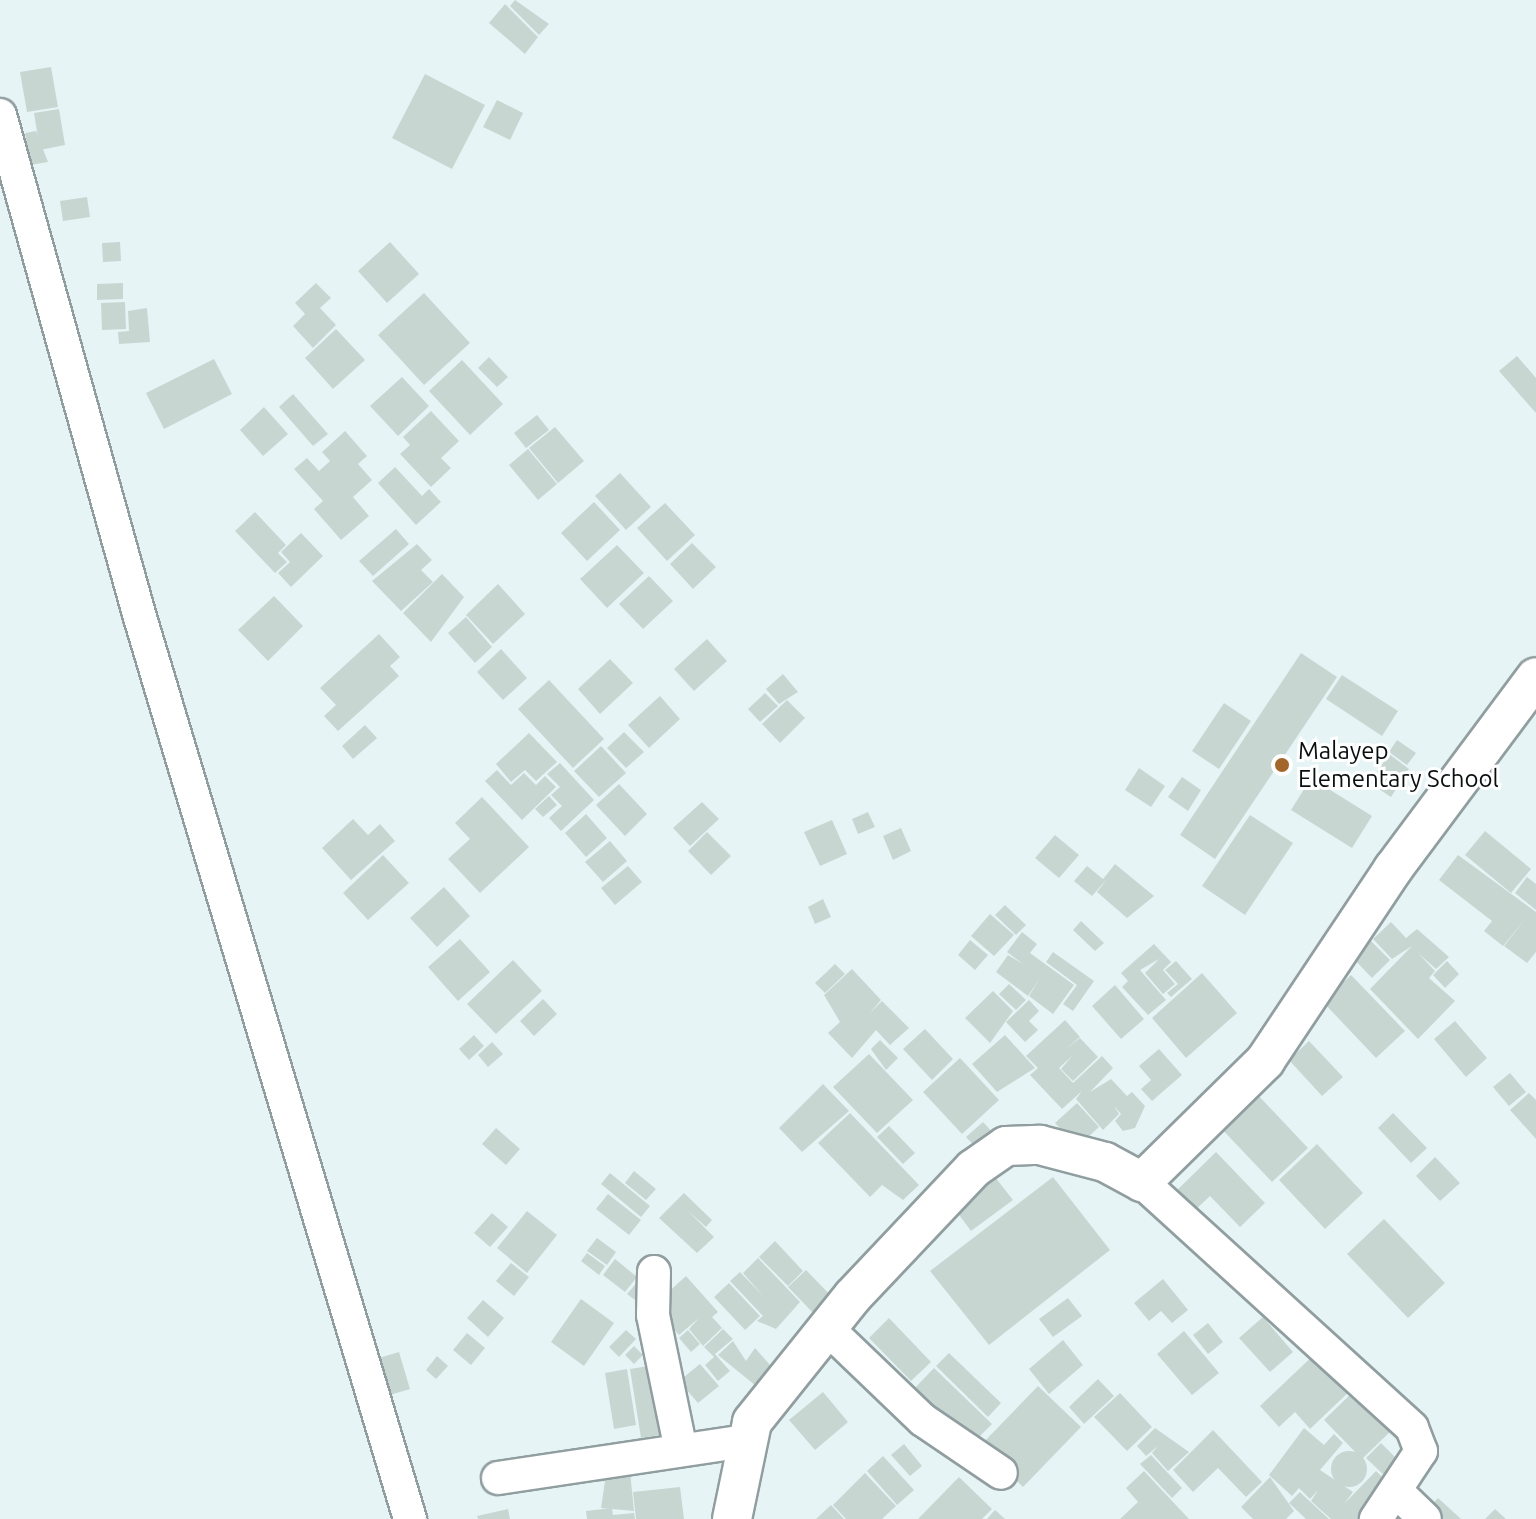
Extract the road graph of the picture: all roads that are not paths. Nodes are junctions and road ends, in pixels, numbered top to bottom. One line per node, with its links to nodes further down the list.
1 (0, 115): 11 (street)
2 (1536, 677): 3 (street)
3 (1142, 1182): 5 (street); 10 (street)
4 (654, 1272): 7 (street)
5 (829, 1330): 6 (street); 8 (street)
6 (746, 1441): 7 (street); 12 (street)
7 (681, 1450): 9 (street)
8 (1001, 1473)
9 (498, 1478)
10 (1396, 1491): 13 (street); 14 (street)
11 (410, 1519)
12 (732, 1519)
13 (1376, 1519)
14 (1425, 1519)

